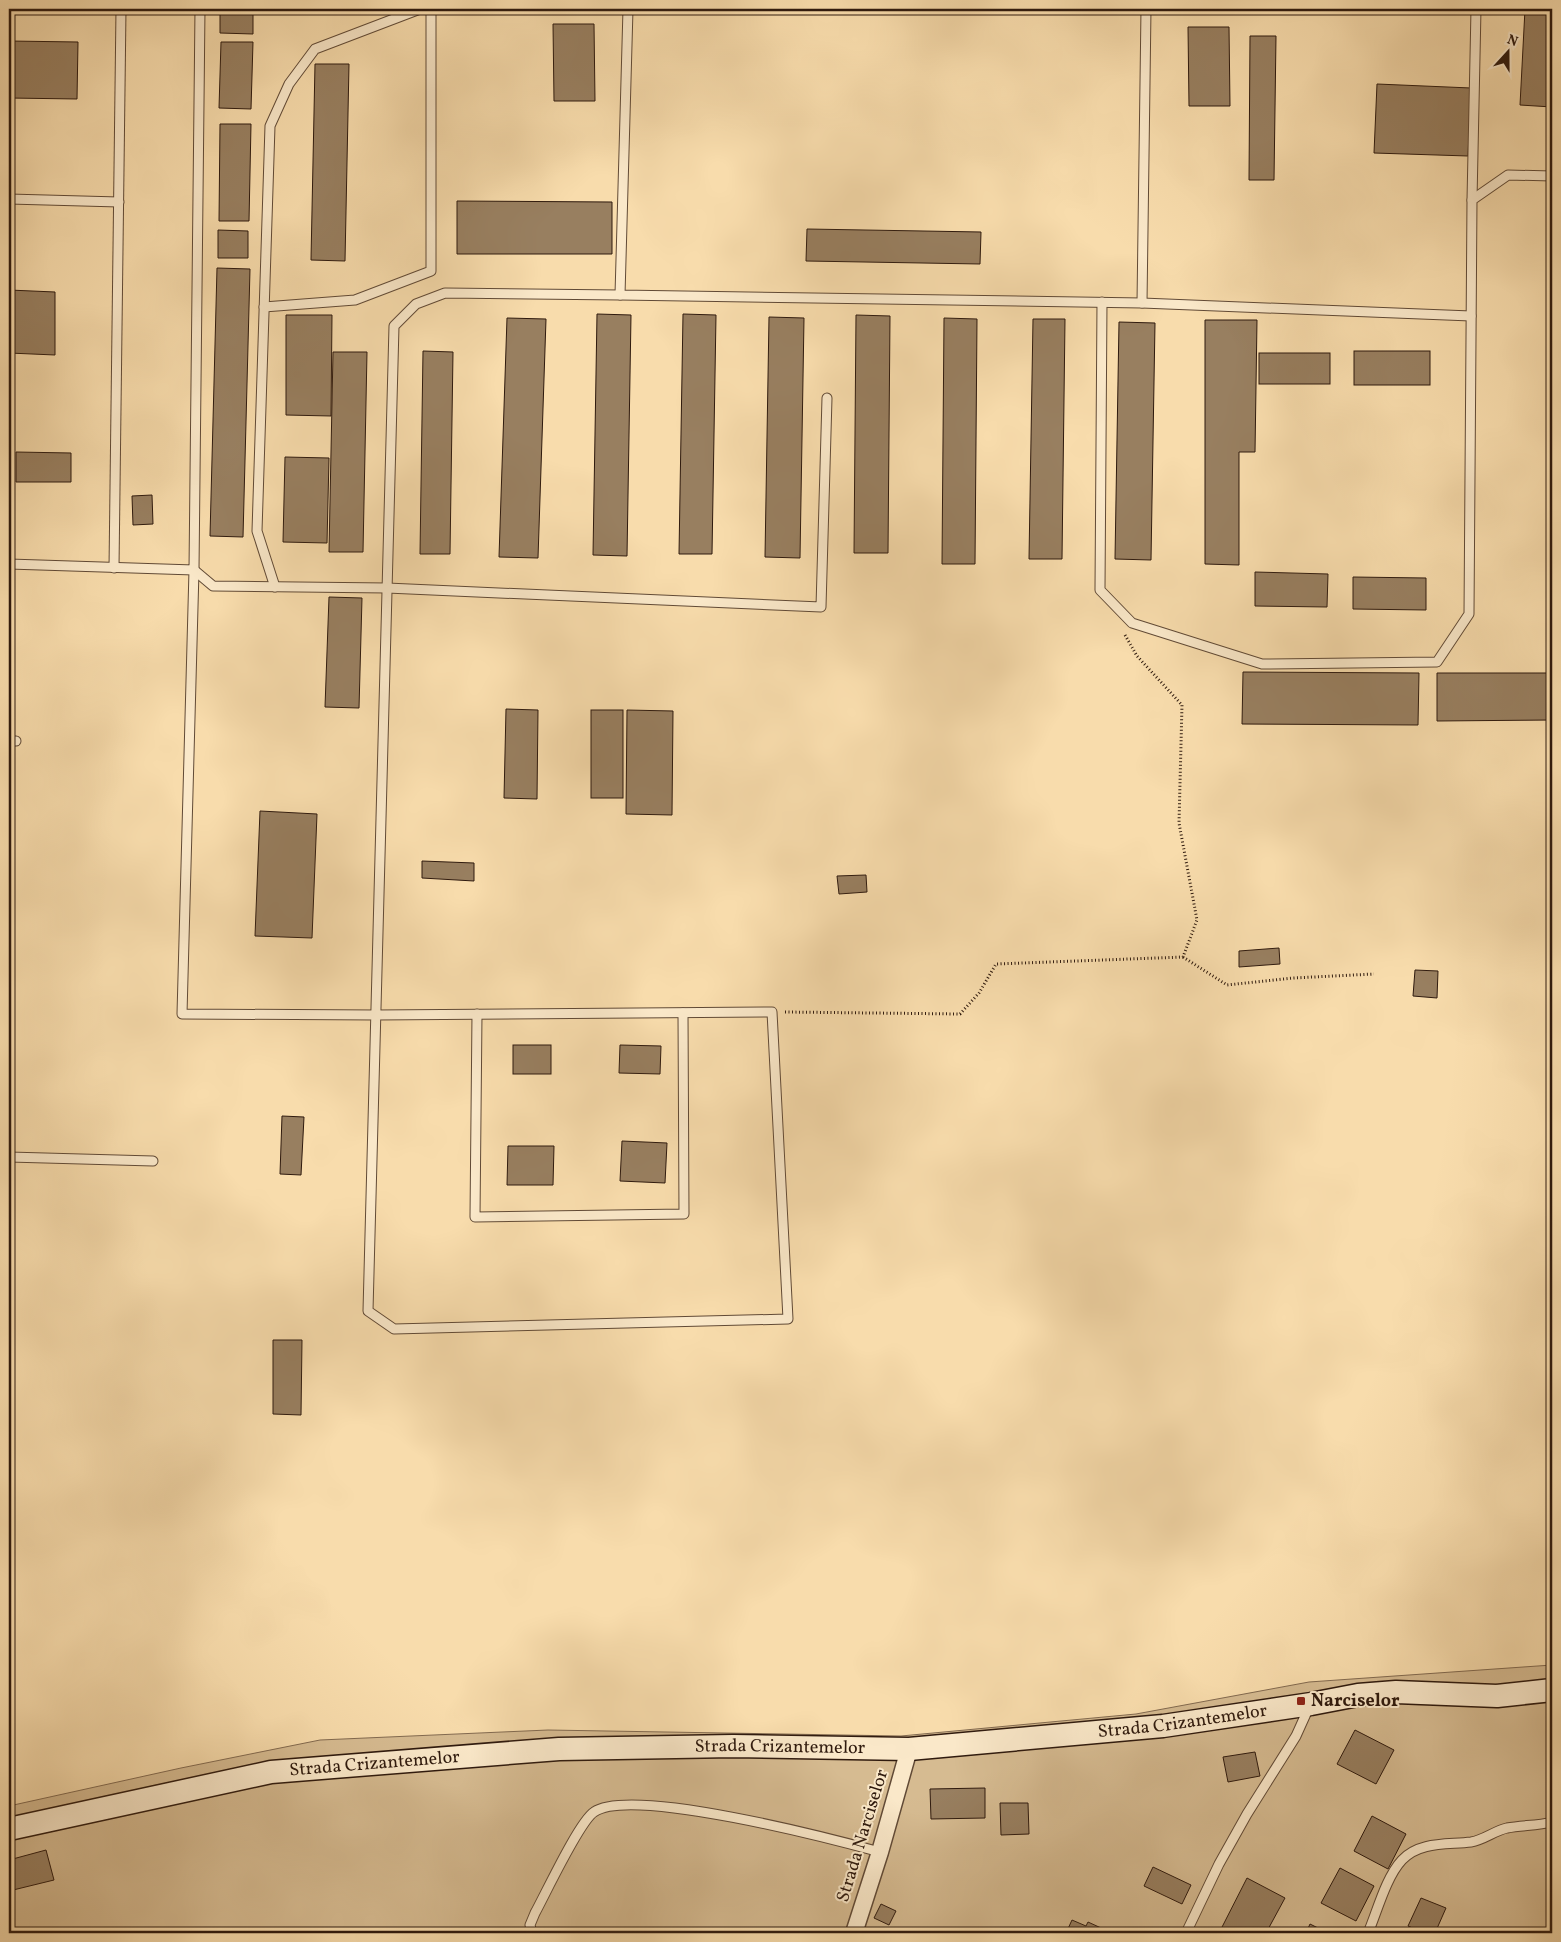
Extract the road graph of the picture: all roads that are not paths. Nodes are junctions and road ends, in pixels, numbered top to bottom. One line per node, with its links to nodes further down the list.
1 (121, 9): 11 (lane)
2 (200, 9): 20 (lane)
3 (420, 9): 15 (lane)
4 (431, 9): 15 (lane)
5 (628, 9): 12 (lane)
6 (1146, 9): 14 (lane)
7 (1476, 9): 10 (lane)
8 (1552, 176): 10 (lane)
9 (9, 199): 11 (lane)
10 (1472, 200): 16 (lane)
11 (119, 202): 19 (lane)
12 (620, 295): 13 (lane); 22 (lane)
13 (1102, 302): 14 (lane); 16 (lane)
14 (1142, 303): 16 (lane)
15 (264, 307): 21 (lane)
16 (1471, 316)
17 (827, 398): 22 (lane)
18 (9, 564): 19 (lane)
19 (114, 568): 20 (lane)
20 (194, 570): 21 (lane); 25 (lane)
21 (275, 587): 22 (lane)
22 (387, 588): 25 (lane)
23 (683, 1013): 24 (lane); 24 (lane); 25 (lane)
24 (477, 1014): 25 (lane)
25 (376, 1015)
26 (9, 1157): 27 (lane)
27 (152, 1161)
28 (1552, 1690): 29 (street, Strada Crizantemelor)
29 (1311, 1704): 30 (street, Strada Crizantemelor); 36 (lane)
30 (909, 1749): 32 (street, Strada Crizantemelor); 33 (street, Strada Narciselor)
31 (1552, 1822): 37 (lane)
32 (9, 1829)
33 (880, 1852): 34 (lane); 35 (street, Strada Narciselor)
34 (532, 1933)
35 (854, 1933)
36 (1186, 1933)
37 (1368, 1933)

